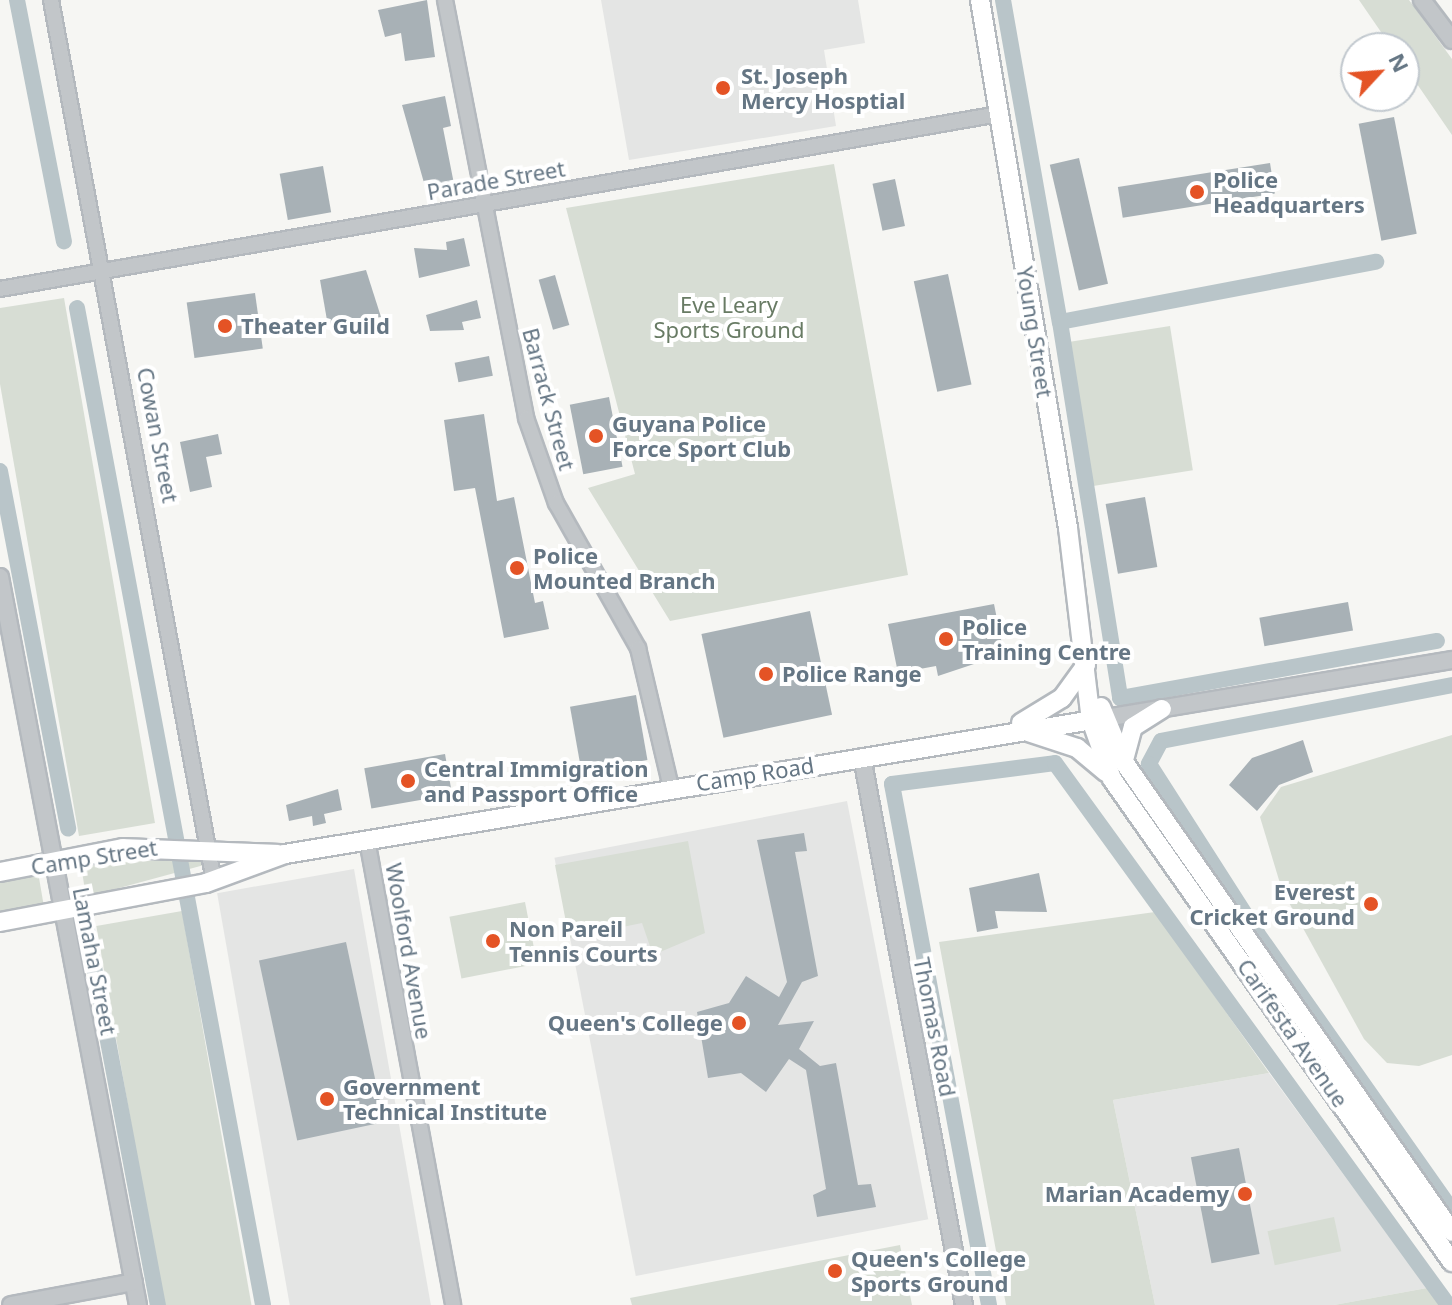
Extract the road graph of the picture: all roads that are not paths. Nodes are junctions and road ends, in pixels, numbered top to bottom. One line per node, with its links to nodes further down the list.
1 (51, 0): 9 (street, Cowan Street)
2 (445, 0): 8 (street, Barrack Street)
3 (980, 0): 7 (main road, Young Street)
4 (1422, 0): 5 (street)
5 (1444, 22): 6 (street)
6 (1452, 40)
7 (999, 114): 8 (street, Parade Street); 13 (main road, Young Street)
8 (482, 204): 9 (street, Parade Street); 20 (street, Barrack Street)
9 (103, 271): 10 (street, Parade Street); 22 (street, Cowan Street)
10 (0, 289)
11 (0, 577): 24 (street, Lamaha Street)
12 (1452, 660): 14 (street, Camp Road)
13 (1086, 665): 15 (main road, Young Street); 16 (main road)
14 (1162, 709): 15 (street, Camp Road); 18 (main road)
15 (1098, 719): 16 (main road, Camp Road); 18 (main road, Carifesta Avenue); 19 (main road, Carifesta Avenue)
16 (1009, 729): 17 (main road, Camp Road); 19 (main road)
17 (862, 757): 20 (main road, Camp Road); 35 (street, Thomas Road)
18 (1124, 762): 29 (main road, Carifesta Avenue)
19 (1112, 779): 30 (main road, Carifesta Avenue)
20 (671, 788): 21 (main road, Camp Road)
21 (367, 840): 23 (main road, Camp Road); 34 (street, Woolford Avenue)
22 (202, 847): 23 (main road, Camp Street); 24 (main road, Camp Street); 26 (street, Cowan Street)
23 (285, 854): 26 (main road, Camp Road)
24 (66, 859): 25 (main road, Camp Street); 27 (street, Lamaha Street)
25 (0, 872)
26 (210, 882): 27 (main road, Camp Road)
27 (69, 910): 28 (main road); 31 (street, Lamaha Street)
28 (0, 922)
29 (1452, 1232)
30 (1452, 1262)
31 (134, 1282): 32 (street); 33 (street, Lamaha Street)
32 (11, 1305)
33 (138, 1305)
34 (453, 1305)
35 (964, 1305)

